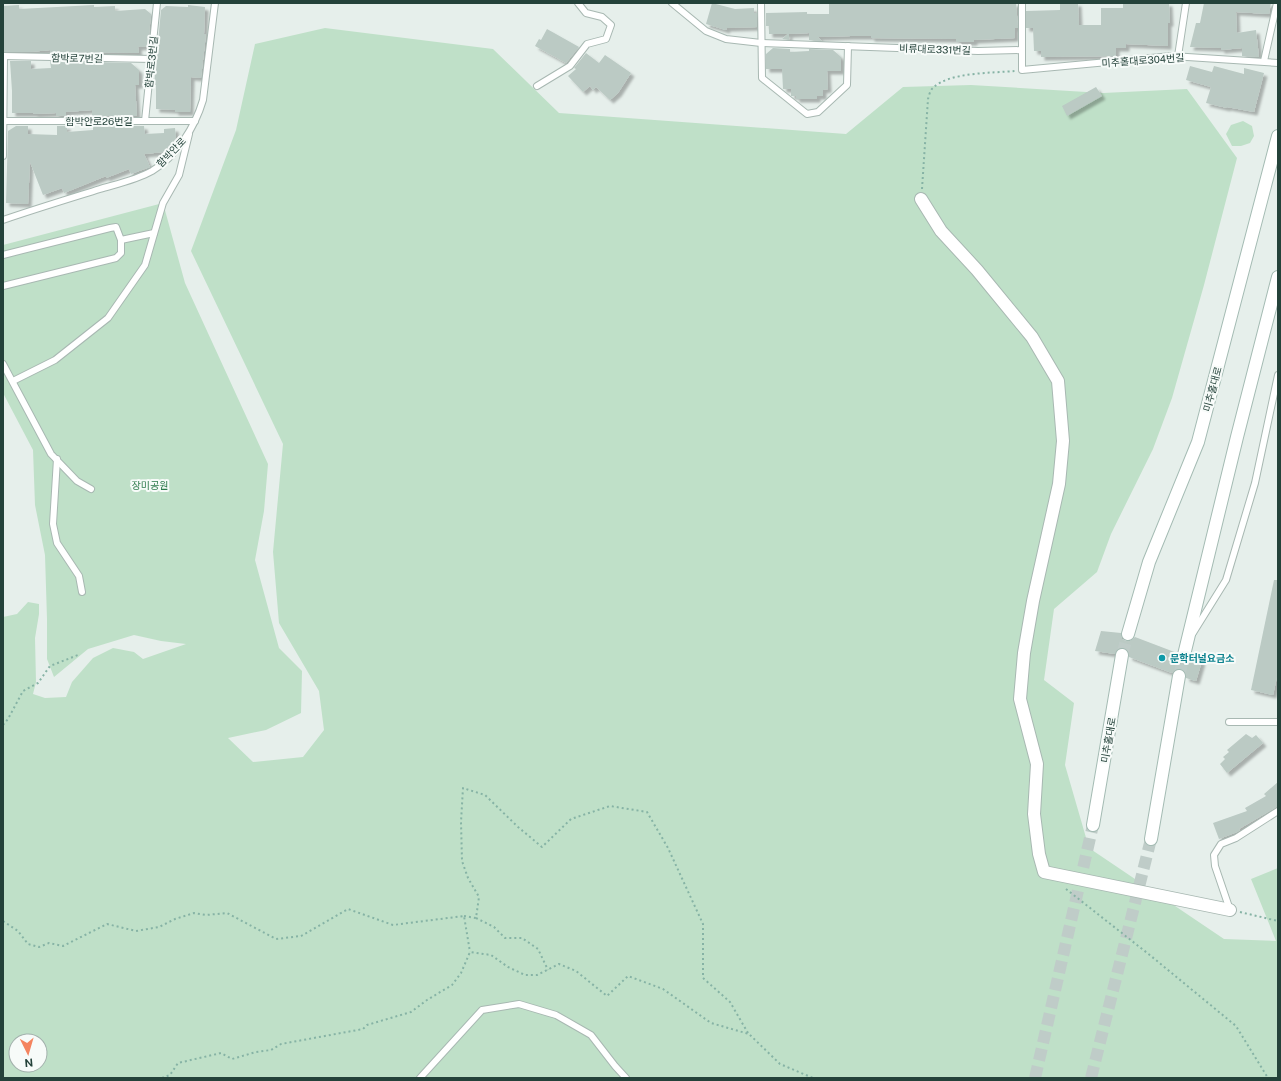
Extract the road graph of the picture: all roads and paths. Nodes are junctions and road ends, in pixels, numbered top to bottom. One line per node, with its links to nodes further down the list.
1 (157, 3): 14 (lane, 함박로3번길)
2 (215, 3): 21 (lane, 함박안로)
3 (578, 3): 18 (lane)
4 (672, 3): 9 (lane, 비류대로331번길)
5 (762, 3): 9 (lane)
6 (1022, 3): 11 (lane)
7 (1186, 3): 13 (lane)
8 (1277, 3): 15 (lane)
9 (761, 43): 10 (lane, 비류대로331번길); 10 (lane)
10 (848, 46): 11 (lane, 비류대로331번길)
11 (1022, 50): 17 (lane)
12 (4, 56): 14 (lane, 함박로7번길); 19 (lane)
13 (1178, 56): 15 (lane, 미추홀대로304번길); 17 (lane, 미추홀대로304번길)
14 (152, 59): 20 (lane, 함박로3번길)
15 (1264, 61): 16 (lane, 미추홀대로304번길)
16 (1278, 63)
17 (1022, 70): 25 (path)
18 (538, 86)
19 (4, 121): 20 (lane, 함박안로26번길); 24 (lane)
20 (145, 121): 21 (lane, 함박안로26번길)
21 (195, 121): 22 (lane, 함박안로)
22 (191, 128): 26 (lane, 함박안로); 27 (lane)
23 (1278, 136): 38 (main road, 미추홀대로)
24 (3, 156)
25 (921, 199): 50 (main road)
26 (3, 220)
27 (154, 233): 28 (lane); 34 (lane)
28 (121, 240): 29 (lane); 31 (lane)
29 (3, 255)
30 (1278, 277): 39 (main road)
31 (3, 286)
32 (3, 364): 34 (lane)
33 (1278, 375): 39 (lane)
34 (13, 381): 35 (lane)
35 (57, 459): 36 (lane); 37 (lane)
36 (90, 489)
37 (82, 592)
38 (1128, 634)
39 (1185, 650)
40 (78, 655): 45 (path)
41 (1122, 655): 47 (main road, 미추홀대로)
42 (1179, 676): 48 (main road)
43 (1230, 722): 44 (lane)
44 (1278, 722)
45 (3, 726)
46 (1278, 811): 50 (lane)
47 (1093, 825)
48 (1151, 839)
49 (1063, 887): 60 (path)
50 (1230, 910): 54 (path)
51 (464, 916): 52 (path); 53 (path); 55 (path)
52 (476, 918): 56 (path); 57 (path)
53 (3, 921)
54 (1278, 921)
55 (470, 952)
56 (548, 970)
57 (749, 1034)
58 (420, 1078): 59 (lane)
59 (626, 1078)
60 (1268, 1078)

